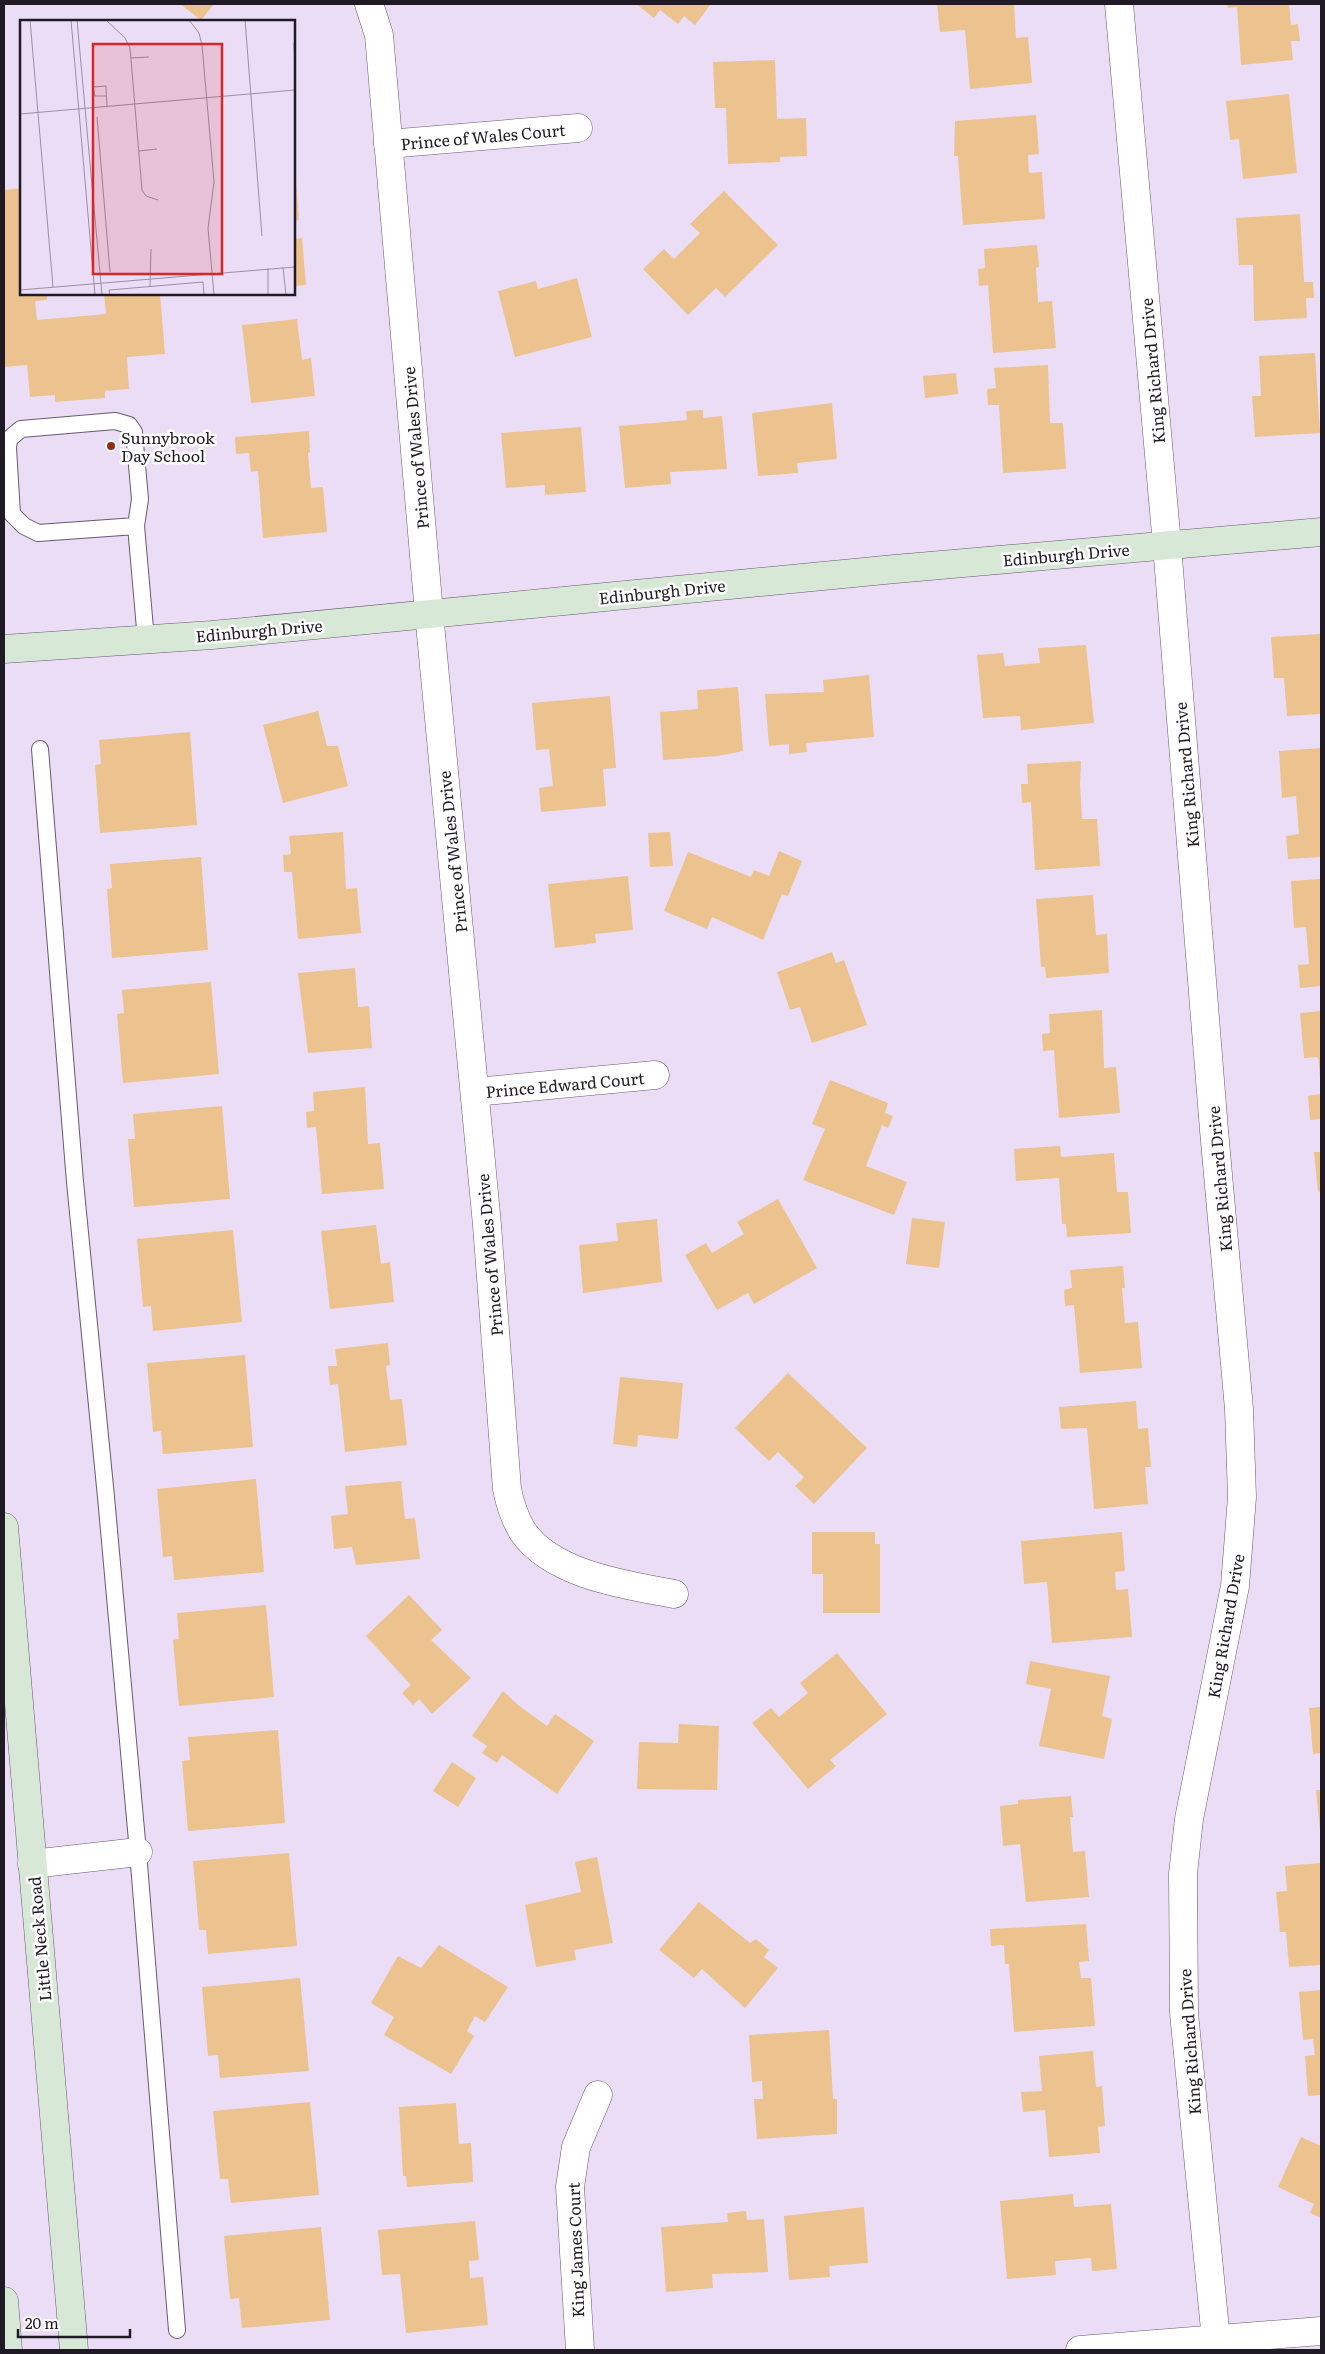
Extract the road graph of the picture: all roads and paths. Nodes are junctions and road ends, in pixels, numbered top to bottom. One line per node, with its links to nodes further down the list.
1 (369, 4): 4 (street, Prince of Wales Drive)
2 (1119, 4): 7 (street, King Richard Drive)
3 (578, 128): 4 (street, Prince of Wales Court)
4 (388, 144): 8 (street, Prince of Wales Drive)
5 (136, 526): 5 (lane); 9 (lane)
6 (1321, 532): 7 (street, Edinburgh Drive)
7 (1167, 546): 8 (street, Edinburgh Drive); 22 (street, King Richard Drive)
8 (429, 614): 9 (street, Edinburgh Drive); 13 (street, Prince of Wales Drive)
9 (146, 640): 10 (street, Edinburgh Drive)
10 (4, 649)
11 (40, 749): 16 (lane)
12 (655, 1075): 13 (street, Prince Edward Court)
13 (475, 1092): 15 (street, Prince of Wales Drive)
14 (4, 1527): 17 (street, Little Neck Road)
15 (674, 1594)
16 (138, 1852): 17 (street); 20 (lane)
17 (32, 1864): 24 (street, Little Neck Road)
18 (598, 2095): 25 (street, King James Court)
19 (4, 2301): 23 (street)
20 (177, 2330)
21 (1321, 2331): 22 (street)
22 (1216, 2345): 26 (street)
23 (8, 2350)
24 (74, 2350)
25 (580, 2350)
26 (1080, 2350)

